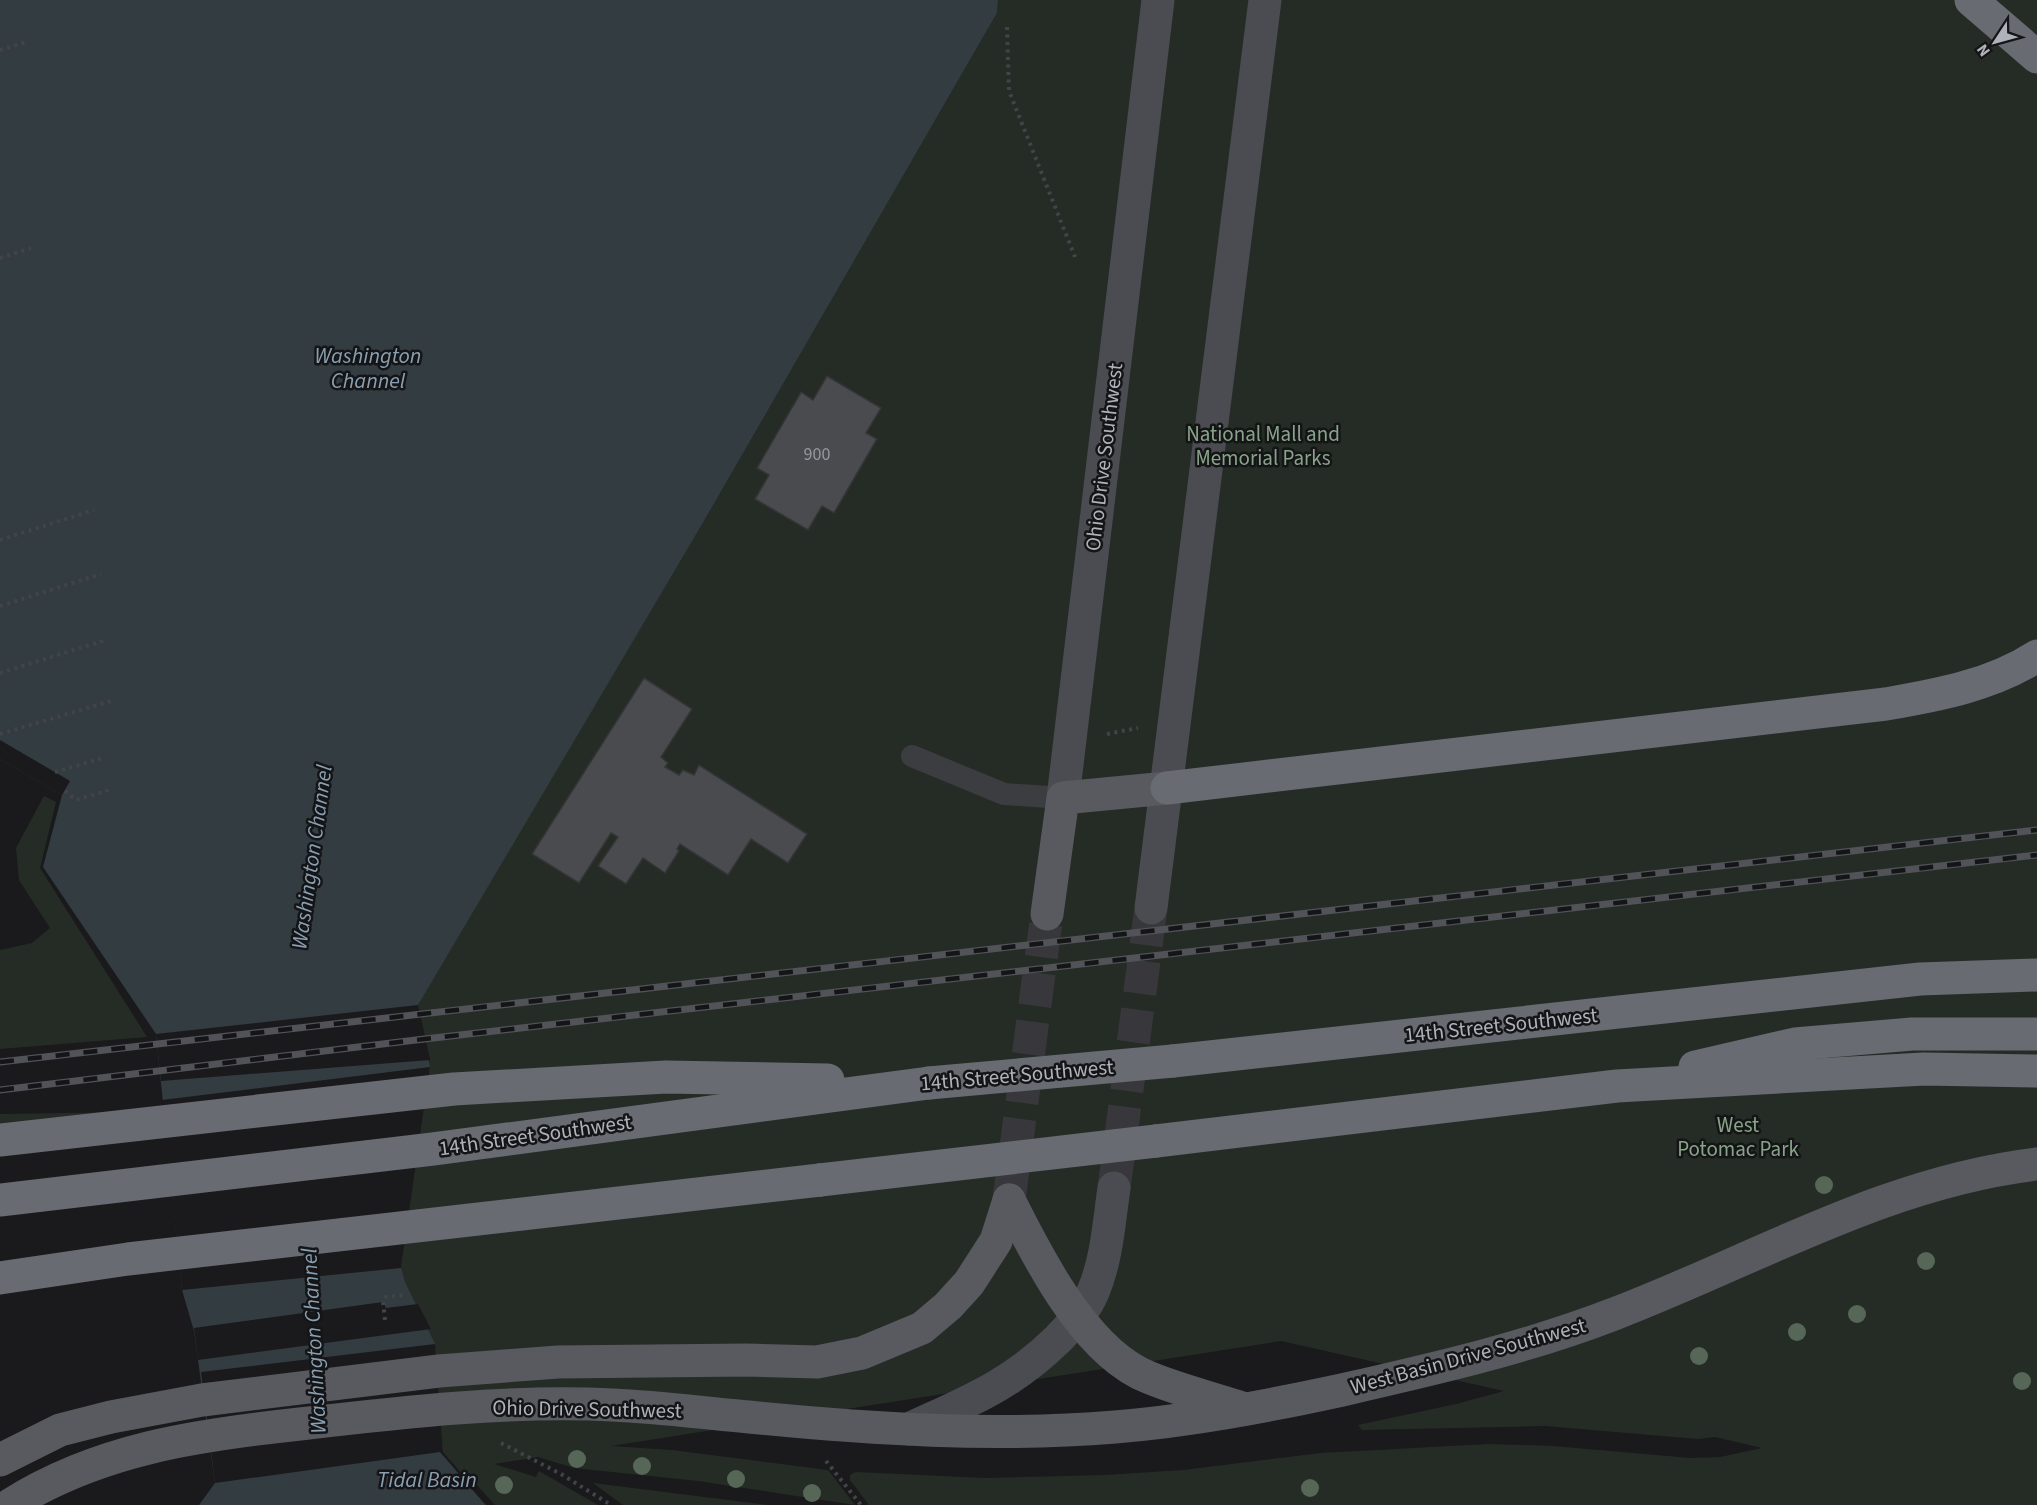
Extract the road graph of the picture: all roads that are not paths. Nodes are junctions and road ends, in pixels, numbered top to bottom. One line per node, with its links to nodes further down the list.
1 (1158, 0): 8 (street, Ohio Drive Southwest)
2 (1265, 0): 7 (street)
3 (1971, 0): 4 (highway)
4 (2037, 57)
5 (2037, 657): 7 (highway)
6 (912, 756): 8 (lane)
7 (1167, 788): 8 (main road); 9 (street)
8 (1063, 798): 10 (main road, Ohio Drive Southwest)
9 (1151, 908)
10 (1047, 914)
11 (2037, 975): 14 (highway, 14th Street Southwest, bridge)
12 (2037, 1034): 15 (highway)
13 (2037, 1071): 15 (highway)
14 (929, 1083): 16 (highway); 19 (highway, 14th Street Southwest)
15 (1617, 1086): 20 (highway, bridge)
16 (0, 1140)
17 (2037, 1164): 22 (main road, West Basin Drive Southwest)
18 (1114, 1188): 21 (street, Ohio Drive Southwest)
19 (0, 1200)
20 (0, 1278)
21 (1080, 1317): 22 (main road); 23 (street, Ohio Drive Southwest); 24 (main road, Ohio Drive Southwest)
22 (1246, 1410): 23 (main road, West Basin Drive Southwest)
23 (909, 1428): 27 (main road, Ohio Drive Southwest)
24 (60, 1430): 25 (main road); 26 (main road, Ohio Drive Southwest)
25 (0, 1441)
26 (0, 1460)
27 (10, 1505)

